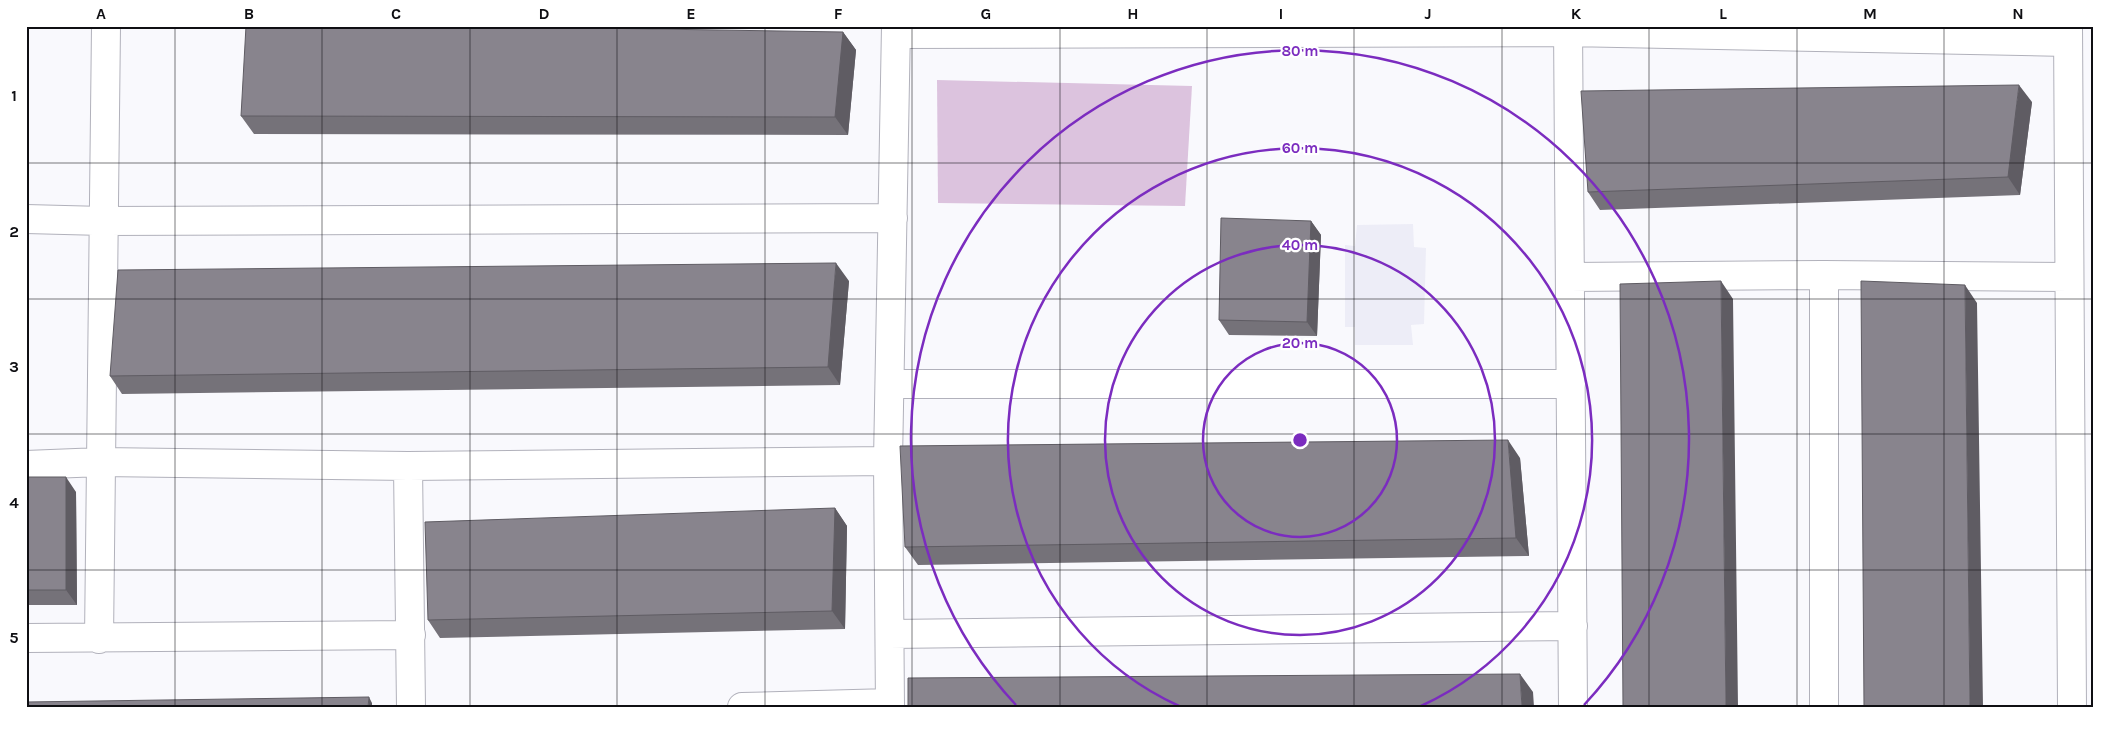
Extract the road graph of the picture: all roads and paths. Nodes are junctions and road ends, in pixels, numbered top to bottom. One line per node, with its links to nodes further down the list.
1 (106, 26): 9 (street)
2 (1315, 29): 3 (street); 4 (street)
3 (1568, 29): 5 (street); 11 (street)
4 (896, 30): 7 (street)
5 (1813, 32): 6 (street)
6 (2067, 34): 12 (street)
7 (893, 218): 9 (street); 13 (street)
8 (26, 219): 9 (street)
9 (103, 221): 15 (street)
10 (1824, 275): 11 (street); 12 (street); 28 (street)
11 (1570, 277): 14 (street)
12 (2069, 278): 29 (street)
13 (890, 384): 14 (street); 16 (street)
14 (1571, 384): 19 (street)
15 (101, 462): 17 (street); 18 (street); 23 (street)
16 (888, 462): 18 (street); 20 (street)
17 (26, 465)
18 (408, 466): 21 (street)
19 (1573, 626): 20 (street); 27 (street)
20 (890, 634): 24 (street)
21 (411, 635): 23 (street); 25 (street)
22 (26, 638): 23 (street)
23 (100, 639)
24 (890, 705): 26 (street)
25 (411, 707)
26 (742, 707)
27 (1573, 707)
28 (1824, 707)
29 (2072, 707)

